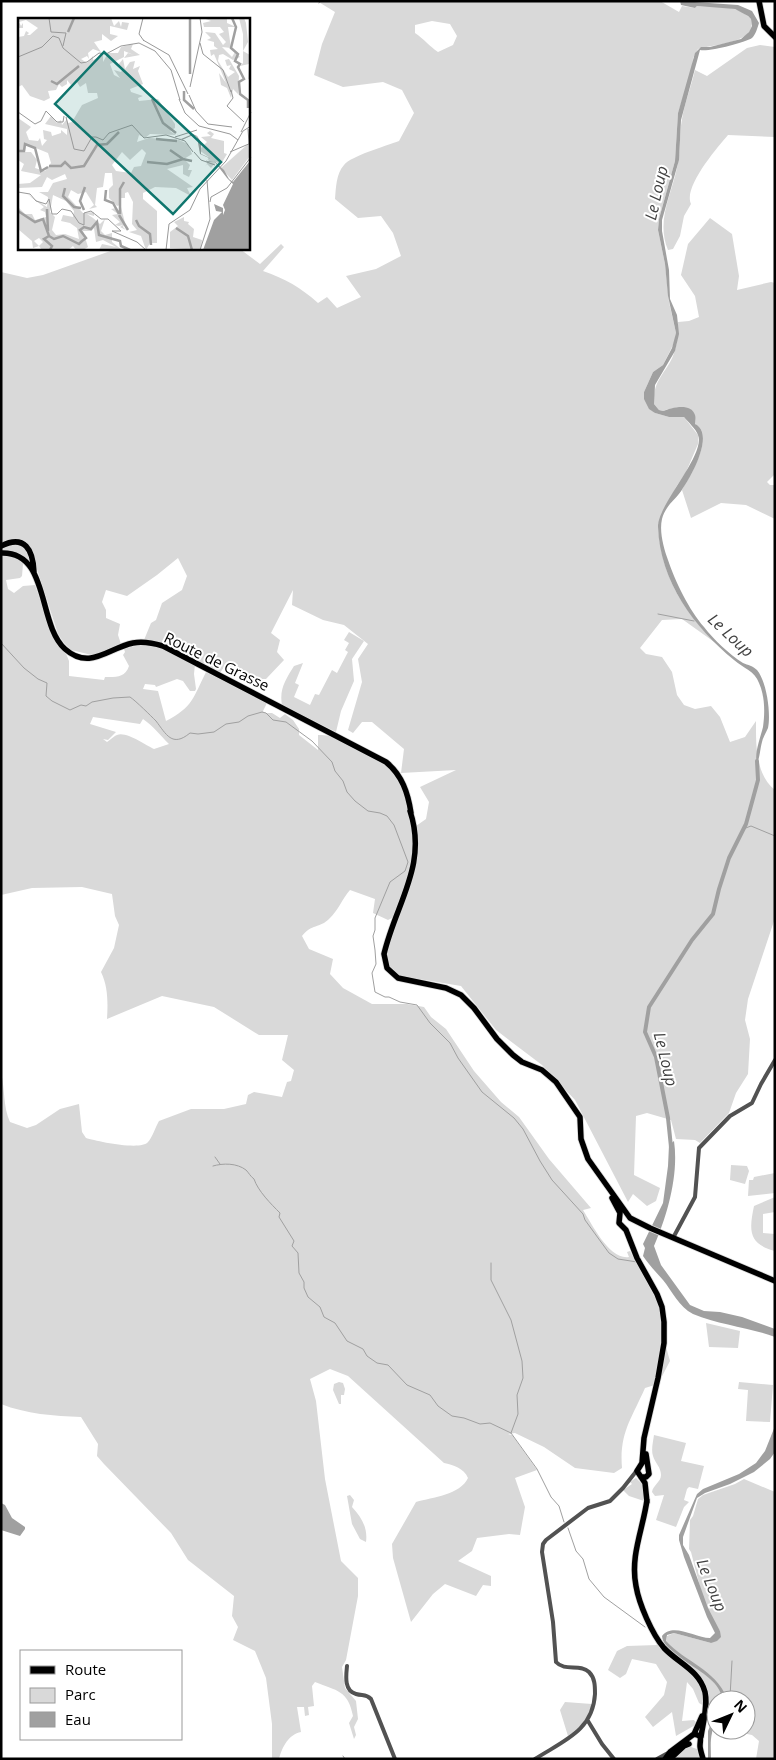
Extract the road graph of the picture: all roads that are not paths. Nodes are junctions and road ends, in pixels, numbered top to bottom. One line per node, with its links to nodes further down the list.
1 (759, 1): 2 (main road)
2 (775, 37)
3 (1, 546): 5 (main road)
4 (1, 553): 5 (main road, Route de Grasse)
5 (34, 572): 7 (main road, Route de Grasse)
6 (775, 1060): 8 (street)
7 (626, 1221): 8 (main road); 10 (main road)
8 (672, 1237): 9 (main road)
9 (775, 1281)
10 (645, 1434): 11 (main road); 12 (main road)
11 (648, 1468): 12 (main road); 13 (main road)
12 (640, 1472): 13 (main road); 14 (main road); 17 (street)
13 (648, 1476): 14 (main road)
14 (647, 1502): 16 (main road)
15 (347, 1666): 24 (street)
16 (706, 1702): 18 (main road); 19 (main road)
17 (588, 1724): 25 (street); 26 (street)
18 (694, 1734): 19 (main road); 20 (main road)
19 (700, 1737): 21 (main road)
20 (688, 1742): 21 (main road); 23 (main road)
21 (698, 1747): 22 (main road)
22 (702, 1757)
23 (665, 1758)
24 (395, 1759)
25 (535, 1759)
26 (614, 1759)

